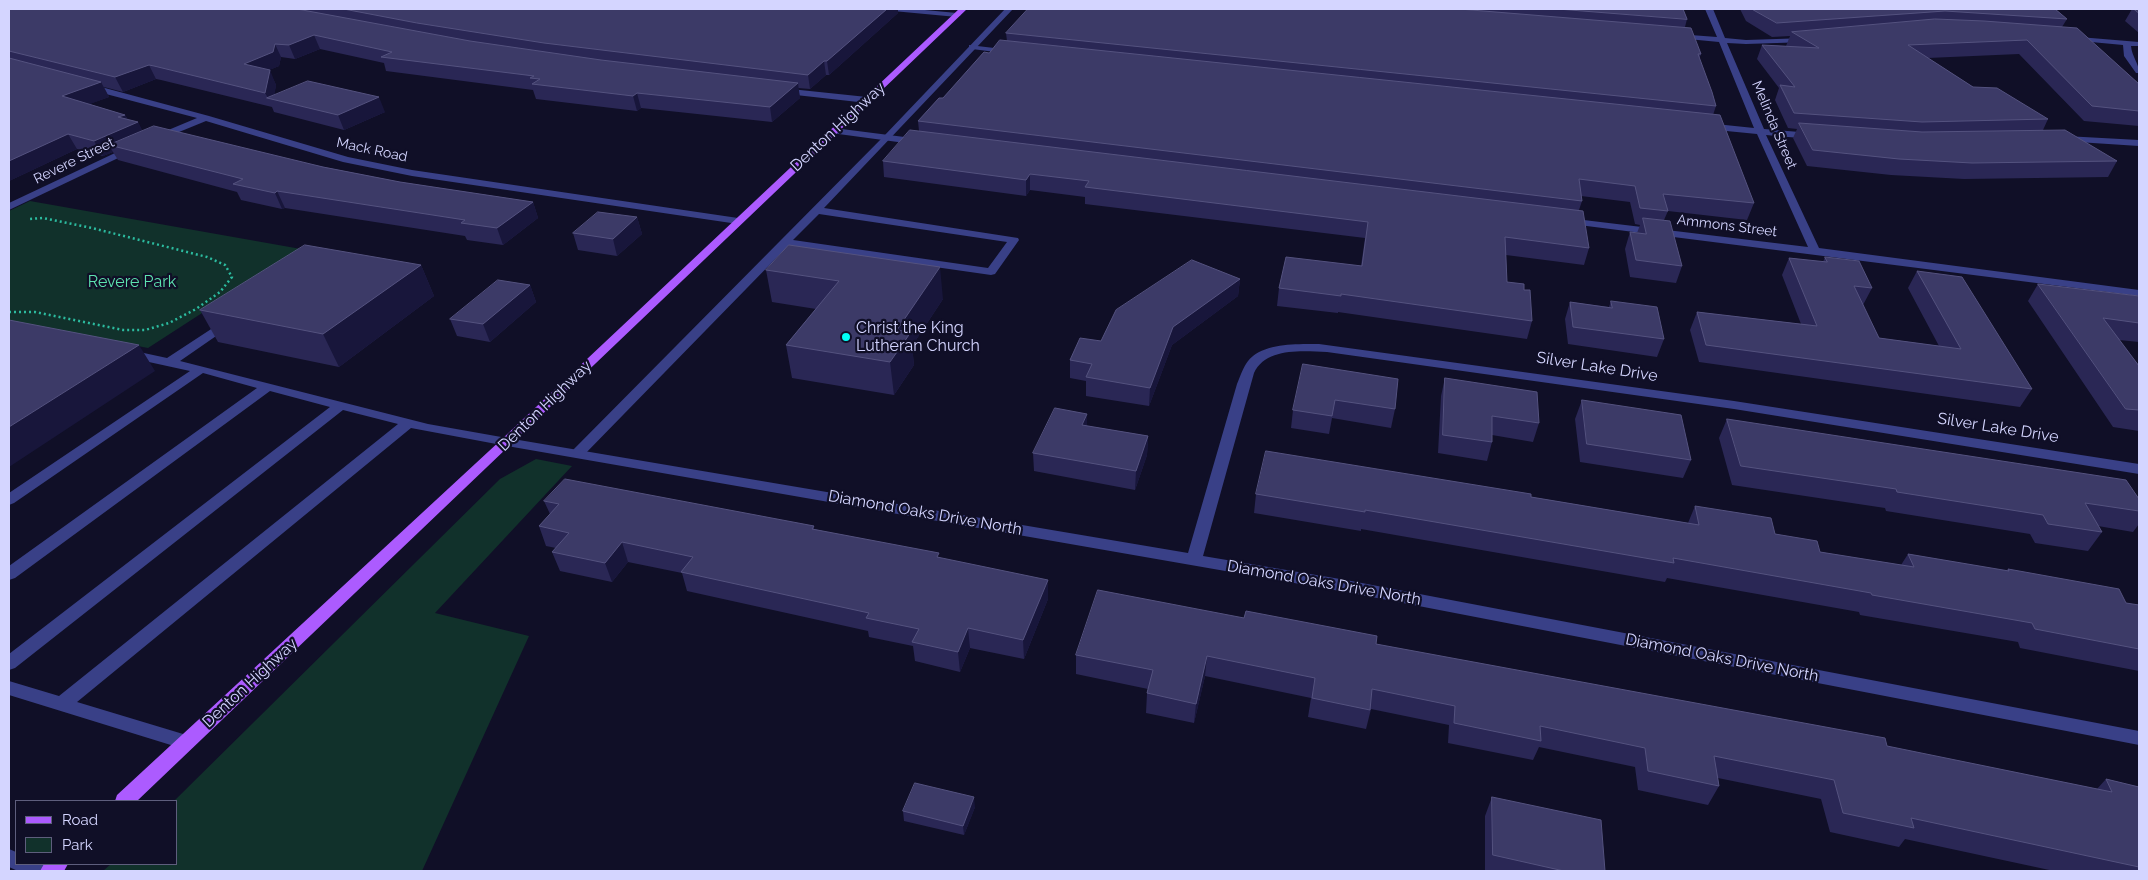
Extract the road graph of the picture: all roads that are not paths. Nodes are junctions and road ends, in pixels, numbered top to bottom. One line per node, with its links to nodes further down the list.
1 (893, 9): 4 (street)
2 (1009, 9): 11 (street)
3 (1708, 9): 7 (street, Melinda Street)
4 (960, 12): 16 (main road, Denton Highway)
5 (1663, 35): 7 (street)
6 (2058, 37): 9 (street)
7 (1723, 40): 8 (street); 20 (street, Melinda Street)
8 (1815, 40)
9 (2127, 43): 10 (street); 13 (street)
10 (2139, 44)
11 (972, 47): 12 (street); 22 (street)
12 (1021, 53)
13 (2139, 71)
14 (82, 85): 17 (street, Mack Road)
15 (775, 90): 16 (street)
16 (867, 100): 19 (main road, Denton Highway)
17 (206, 118): 26 (street, Revere Street); 29 (street, Mack Road)
18 (1701, 125): 20 (street)
19 (834, 131): 22 (street); 29 (main road, Denton Highway)
20 (1760, 131): 21 (street); 31 (street, Melinda Street)
21 (1819, 137)
22 (887, 138): 24 (street); 27 (street)
23 (2054, 139): 25 (street)
24 (927, 143)
25 (2139, 143)
26 (9, 207)
27 (816, 210): 30 (street); 30 (street)
28 (1559, 221): 31 (street, Ammons Street)
29 (738, 222): 40 (main road, Denton Highway)
30 (785, 242): 41 (street)
31 (1815, 251): 32 (street, Ammons Street)
32 (2139, 293)
33 (241, 313): 35 (street)
34 (122, 352): 35 (street, Diamond Oaks Drive North)
35 (170, 362): 36 (street, Diamond Oaks Drive North)
36 (201, 369): 37 (street, Diamond Oaks Drive North); 43 (street)
37 (268, 386): 38 (street, Diamond Oaks Drive North); 45 (street)
38 (341, 405): 39 (street, Diamond Oaks Drive North); 46 (street)
39 (408, 422): 40 (street, Diamond Oaks Drive North); 48 (street)
40 (507, 442): 41 (street, Diamond Oaks Drive North); 50 (main road, Denton Highway)
41 (577, 454): 44 (street, Diamond Oaks Drive North)
42 (2139, 469): 44 (street, Silver Lake Drive)
43 (9, 500)
44 (1194, 559): 49 (street, Diamond Oaks Drive North)
45 (9, 574)
46 (9, 663)
47 (9, 688): 48 (street)
48 (62, 704): 50 (street)
49 (2139, 738)
50 (187, 742): 51 (main road, Denton Highway)
51 (125, 800)
52 (26, 865): 53 (street)
53 (41, 871)

